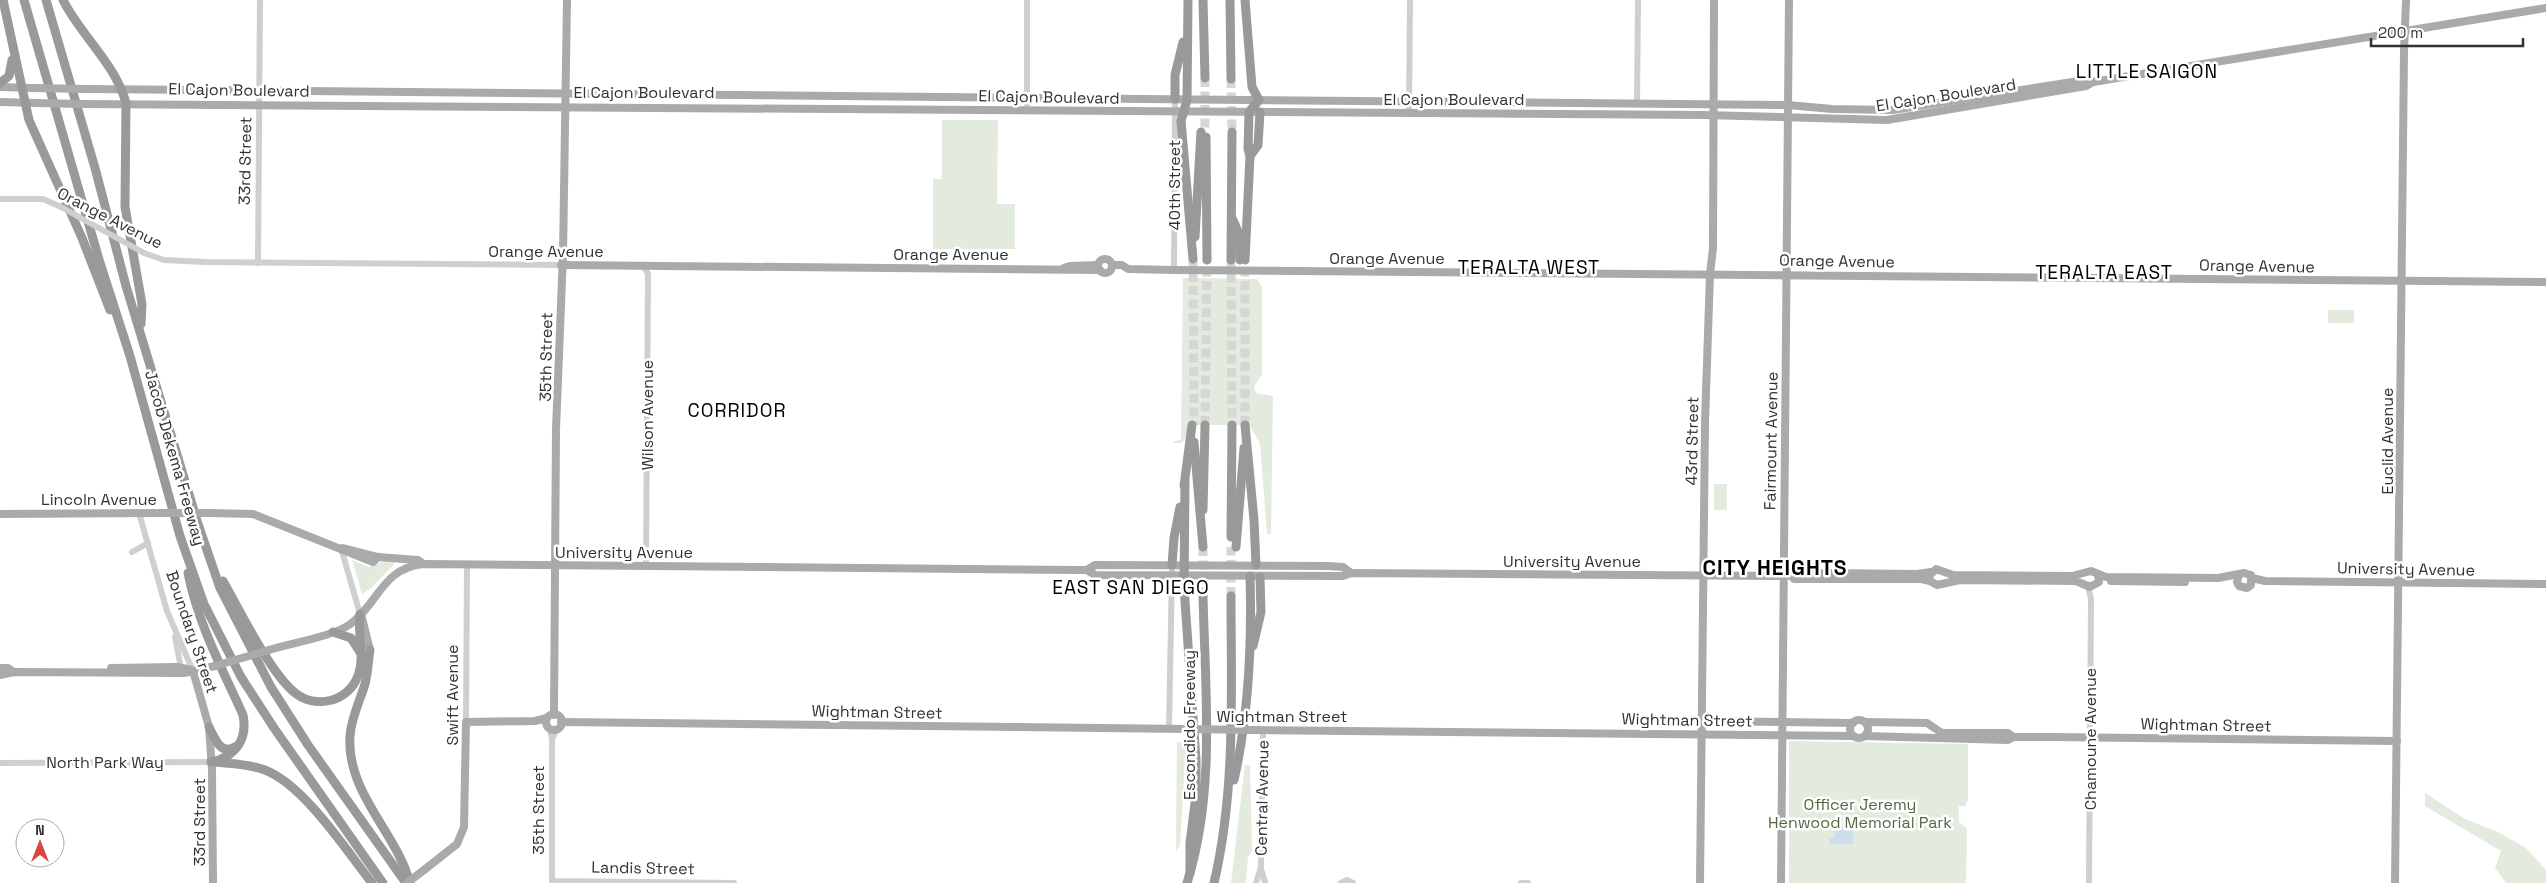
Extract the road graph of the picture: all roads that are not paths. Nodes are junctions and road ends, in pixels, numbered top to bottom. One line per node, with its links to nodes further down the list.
1 (3, 0): 18 (highway)
2 (24, 0): 73 (highway, Jacob Dekema Freeway)
3 (46, 0): 72 (highway, Jacob Dekema Freeway)
4 (63, 0): 27 (highway)
5 (260, 0): 29 (street, 33rd Street)
6 (567, 0): 30 (main road, 35th Street)
7 (1027, 0): 31 (street)
8 (1188, 0): 20 (highway)
9 (1204, 0): 21 (highway)
10 (1230, 0): 22 (highway)
11 (1245, 0): 34 (highway)
12 (1410, 0): 38 (street)
13 (1638, 0): 41 (street)
14 (1714, 0): 42 (main road, 43rd Street)
15 (1789, 0): 43 (main road, Fairmount Avenue)
16 (2406, 0): 19 (main road, Euclid Avenue)
17 (2546, 8): 19 (main road, El Cajon Boulevard)
18 (8, 27): 24 (highway); 26 (highway)
19 (2406, 31): 23 (main road, El Cajon Boulevard); 70 (main road, Euclid Avenue)
20 (1186, 32): 32 (highway); 33 (highway)
21 (1205, 78)
22 (1231, 79)
23 (2093, 82): 28 (main road, El Cajon Boulevard); 35 (main road, El Cajon Boulevard)
24 (0, 83)
25 (0, 87): 26 (main road, El Cajon Boulevard)
26 (21, 88): 27 (main road, El Cajon Boulevard, bridge); 37 (highway)
27 (122, 90): 29 (main road, El Cajon Boulevard); 39 (highway)
28 (2020, 90): 35 (main road); 47 (main road, El Cajon Boulevard)
29 (260, 92): 30 (main road, El Cajon Boulevard); 40 (street, 33rd Street)
30 (566, 94): 31 (main road, El Cajon Boulevard); 44 (main road, 35th Street)
31 (1027, 98): 32 (main road, El Cajon Boulevard); 46 (street)
32 (1175, 99): 33 (main road, El Cajon Boulevard); 48 (street, 40th Street)
33 (1187, 100): 34 (main road, El Cajon Boulevard); 48 (highway)
34 (1259, 100): 38 (main road, El Cajon Boulevard); 49 (highway)
35 (1998, 101): 55 (main road, El Cajon Boulevard)
36 (0, 102): 37 (main road, El Cajon Boulevard)
37 (24, 102): 39 (main road, El Cajon Boulevard, bridge); 73 (highway)
38 (1409, 102): 41 (main road, El Cajon Boulevard); 51 (street)
39 (126, 103): 40 (main road, El Cajon Boulevard); 72 (highway)
40 (260, 104): 44 (main road, El Cajon Boulevard); 62 (street, 33rd Street)
41 (1637, 104): 42 (main road, El Cajon Boulevard)
42 (1713, 104): 43 (main road, El Cajon Boulevard); 52 (main road, 43rd Street)
43 (1788, 105): 45 (main road, El Cajon Boulevard); 53 (main road, Fairmount Avenue)
44 (566, 106): 46 (main road, El Cajon Boulevard); 63 (main road, 35th Street)
45 (1832, 109): 47 (main road, El Cajon Boulevard); 54 (main road)
46 (1027, 110): 48 (main road, El Cajon Boulevard)
47 (1877, 110): 55 (main road)
48 (1179, 111): 49 (main road, El Cajon Boulevard); 60 (highway); 67 (street, 40th Street)
49 (1249, 112): 50 (main road, El Cajon Boulevard); 57 (highway)
50 (1260, 112): 51 (main road, El Cajon Boulevard); 57 (highway)
51 (1409, 113): 52 (main road, El Cajon Boulevard)
52 (1713, 115): 53 (main road, El Cajon Boulevard); 68 (main road, 43rd Street)
53 (1788, 117): 54 (main road, El Cajon Boulevard); 69 (main road, Fairmount Avenue)
54 (1816, 118): 55 (main road, El Cajon Boulevard)
55 (1865, 120)
56 (1232, 132): 59 (highway)
57 (1250, 156): 59 (highway)
58 (0, 199): 62 (street, Orange Avenue, bridge)
59 (1232, 218): 61 (highway)
60 (1207, 260)
61 (1231, 260)
62 (258, 263): 63 (street, Orange Avenue)
63 (561, 265): 64 (main road, Orange Avenue); 87 (main road, 35th Street)
64 (644, 265): 65 (main road, Orange Avenue); 89 (street, Wilson Avenue)
65 (1099, 268): 66 (main road); 66 (main road)
66 (1111, 268): 67 (main road, Orange Avenue)
67 (1174, 270): 68 (main road, Orange Avenue)
68 (1710, 274): 69 (main road, Orange Avenue); 100 (main road, 43rd Street)
69 (1786, 275): 70 (main road, Orange Avenue); 104 (main road, Fairmount Avenue)
70 (2402, 281): 71 (main road, Orange Avenue); 112 (main road, Euclid Avenue)
71 (2546, 282)
72 (141, 329): 83 (highway, Jacob Dekema Freeway)
73 (130, 356): 79 (highway, Jacob Dekema Freeway)
74 (1204, 425): 76 (highway)
75 (1232, 425): 90 (highway)
76 (1185, 482): 86 (highway); 88 (highway)
77 (139, 513): 78 (main road, Lincoln Avenue); 80 (street, Boundary Street); 81 (main road, Lincoln Avenue, bridge)
78 (0, 514)
79 (180, 536): 146 (highway); 155 (highway, Jacob Dekema Freeway)
80 (148, 543): 82 (street); 119 (street, Boundary Street)
81 (341, 548): 84 (main road, Lincoln Avenue); 118 (street)
82 (132, 552)
83 (209, 557): 122 (highway); 156 (highway, Jacob Dekema Freeway)
84 (423, 564): 85 (main road, University Avenue); 118 (main road, University Avenue)
85 (467, 564): 87 (main road, University Avenue); 131 (street, Swift Avenue)
86 (1184, 564): 88 (main road, University Avenue); 90 (main road, University Avenue); 102 (highway)
87 (555, 565): 89 (main road, University Avenue); 135 (main road, 35th Street)
88 (1172, 565): 92 (main road, University Avenue); 99 (street)
89 (646, 566): 92 (main road, University Avenue)
90 (1256, 566): 91 (main road, University Avenue); 103 (main road)
91 (1327, 566): 93 (main road, University Avenue); 107 (main road)
92 (1086, 570): 99 (main road, University Avenue)
93 (1351, 572): 100 (main road, University Avenue); 107 (main road, University Avenue)
94 (1931, 572): 95 (main road); 96 (main road, University Avenue); 110 (main road)
95 (1943, 572): 97 (main road); 111 (main road)
96 (1876, 573): 105 (main road, University Avenue); 108 (main road)
97 (2086, 573): 98 (main road); 115 (main road)
98 (2098, 574): 101 (main road); 115 (main road)
99 (1172, 575): 102 (main road, University Avenue); 137 (street)
100 (1704, 575): 104 (main road, University Avenue); 130 (main road, 43rd Street)
101 (2239, 575): 109 (main road); 113 (main road)
102 (1184, 576): 103 (main road, University Avenue); 151 (highway)
103 (1250, 576): 106 (main road, University Avenue); 123 (highway)
104 (1783, 576): 105 (main road, University Avenue); 132 (main road, Fairmount Avenue)
105 (1792, 576): 108 (main road, University Avenue)
106 (1260, 577): 107 (main road, University Avenue); 123 (highway)
107 (1306, 577)
108 (1861, 579): 110 (main road, University Avenue)
109 (2251, 581): 112 (main road, University Avenue); 113 (main road)
110 (1930, 582): 111 (main road)
111 (1942, 583): 115 (main road)
112 (2399, 583): 114 (main road, University Avenue); 145 (main road, Euclid Avenue)
113 (2238, 584): 115 (main road)
114 (2546, 584)
115 (2092, 585): 144 (street, Chamoune Avenue)
116 (1203, 595): 151 (highway, Escondido Freeway)
117 (1231, 596): 149 (highway)
118 (360, 614): 120 (main road, University Avenue); 121 (main road); 122 (highway)
119 (174, 628): 124 (street); 126 (street, Boundary Street)
120 (333, 632): 122 (highway); 126 (main road, University Avenue, bridge)
121 (370, 650): 156 (highway)
122 (360, 653)
123 (1250, 656): 149 (highway)
124 (178, 667): 126 (main road, University Avenue); 128 (main road, University Avenue)
125 (0, 668): 127 (main road, University Avenue)
126 (193, 671): 128 (main road, University Avenue); 136 (main road, Boundary Street)
127 (14, 672): 128 (main road, University Avenue); 129 (main road, University Avenue)
128 (58, 673)
129 (0, 675)
130 (1702, 721): 132 (main road, Wightman Street); 139 (main road, 43rd Street)
131 (466, 722): 135 (main road, Wightman Street); 156 (main road, Swift Avenue, bridge)
132 (1782, 722): 133 (main road, Wightman Street); 140 (main road, Fairmount Avenue)
133 (1853, 722): 134 (main road, Wightman Street); 141 (main road)
134 (1865, 722): 142 (main road); 143 (main road, Wightman Street)
135 (553, 723): 137 (main road, Wightman Street); 152 (street, 35th Street)
136 (209, 727): 146 (highway); 147 (main road, Boundary Street)
137 (1169, 729): 138 (main road, Wightman Street, bridge)
138 (1263, 730): 139 (main road, Wightman Street); 150 (street, Central Avenue)
139 (1702, 734): 140 (main road, Wightman Street); 166 (main road, 43rd Street)
140 (1782, 735): 141 (main road, Wightman Street); 167 (main road, Fairmount Avenue)
141 (1853, 736): 142 (main road, Wightman Street)
142 (1865, 736): 143 (main road, Wightman Street)
143 (2014, 737): 144 (main road, Wightman Street)
144 (2090, 737): 145 (main road, Wightman Street); 168 (street, Chamoune Avenue)
145 (2397, 741): 169 (main road, Euclid Avenue)
146 (239, 744): 147 (highway)
147 (211, 762): 148 (street, North Park Way); 153 (main road, 33rd Street); 154 (highway)
148 (0, 763)
149 (1226, 817): 159 (highway)
150 (1261, 866): 160 (street, Central Avenue); 161 (street, Central Avenue)
151 (1190, 873): 158 (highway, Escondido Freeway)
152 (552, 881): 157 (street, Landis Street)
153 (213, 883)
154 (372, 883)
155 (383, 883)
156 (408, 883)
157 (734, 883)
158 (1186, 883)
159 (1214, 883)
160 (1256, 883): 161 (street)
161 (1266, 883)
162 (1341, 883): 163 (street)
163 (1353, 883)
164 (1521, 883): 165 (street)
165 (1528, 883)
166 (1700, 883)
167 (1782, 883)
168 (2089, 883)
169 (2395, 883)

